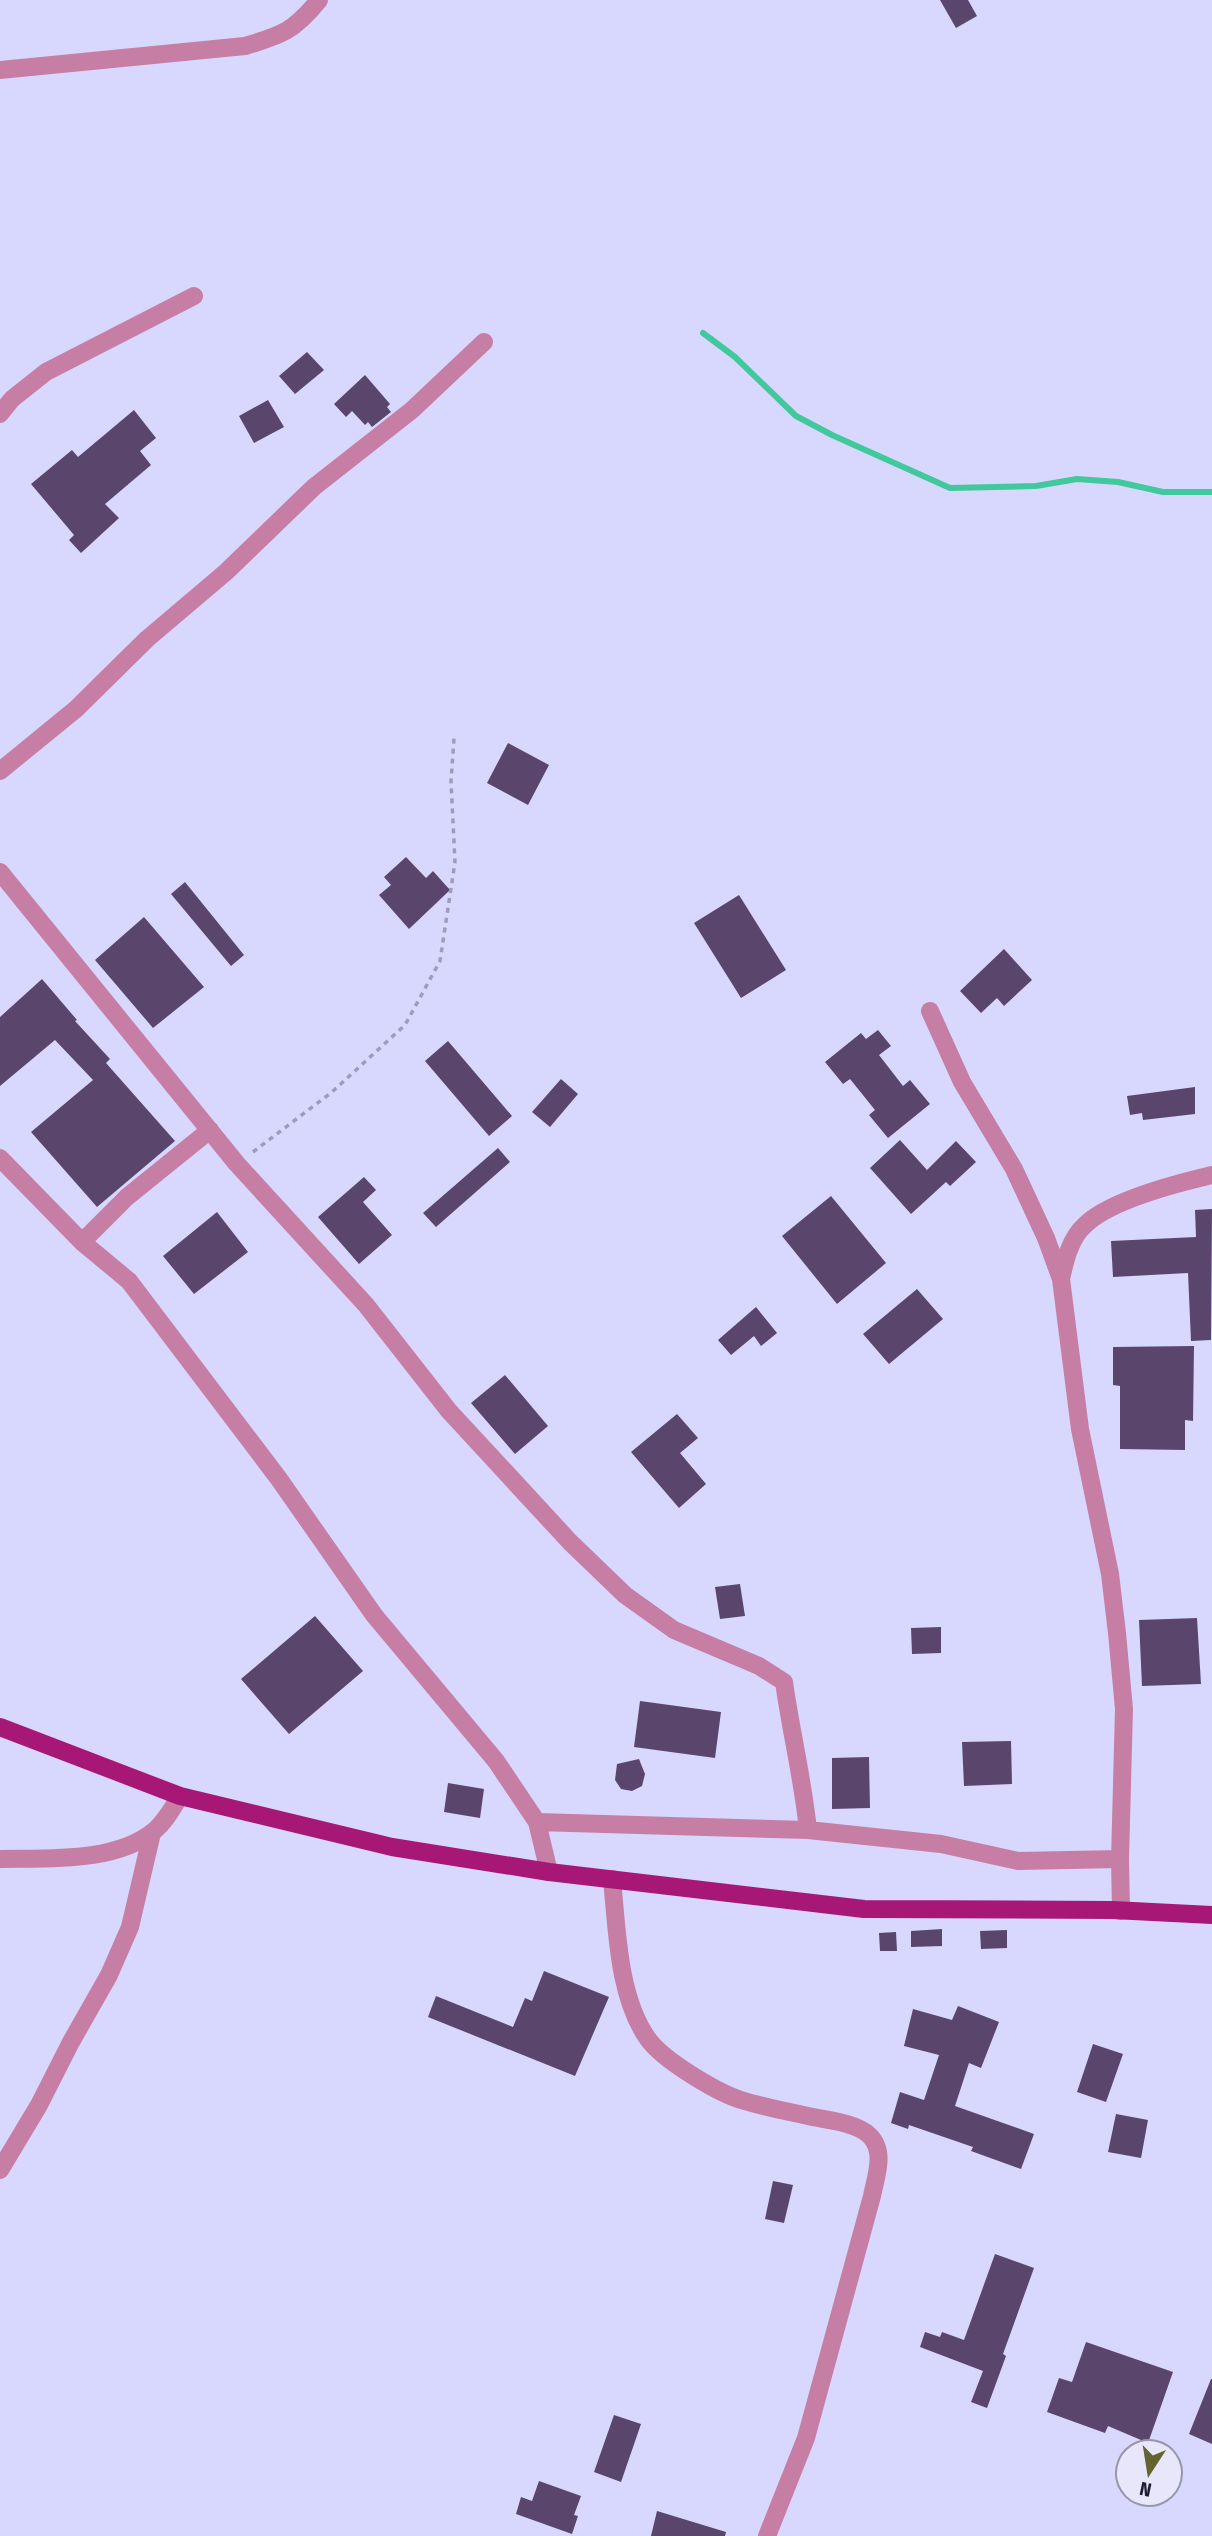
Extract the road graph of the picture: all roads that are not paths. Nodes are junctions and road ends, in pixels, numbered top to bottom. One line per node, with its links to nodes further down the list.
1 (319, 0): 2 (street)
2 (0, 69)
3 (194, 296): 5 (street)
4 (484, 342): 6 (street)
5 (0, 414)
6 (0, 771)
7 (0, 872): 9 (street)
8 (930, 1011): 13 (street)
9 (210, 1130): 12 (street); 17 (street)
10 (0, 1158): 12 (street)
11 (1212, 1175): 13 (street)
12 (82, 1242): 16 (street)
13 (1060, 1279): 20 (street)
14 (0, 1727): 15 (main road)
15 (180, 1796): 18 (street); 21 (main road)
16 (537, 1822): 17 (street); 21 (street)
17 (808, 1830): 20 (street)
18 (152, 1833): 19 (street); 25 (street)
19 (0, 1859)
20 (1120, 1859): 23 (street)
21 (549, 1872): 22 (main road)
22 (612, 1879): 23 (main road); 26 (street)
23 (1121, 1911): 24 (main road)
24 (1212, 1915)
25 (0, 2170)
26 (767, 2536)

